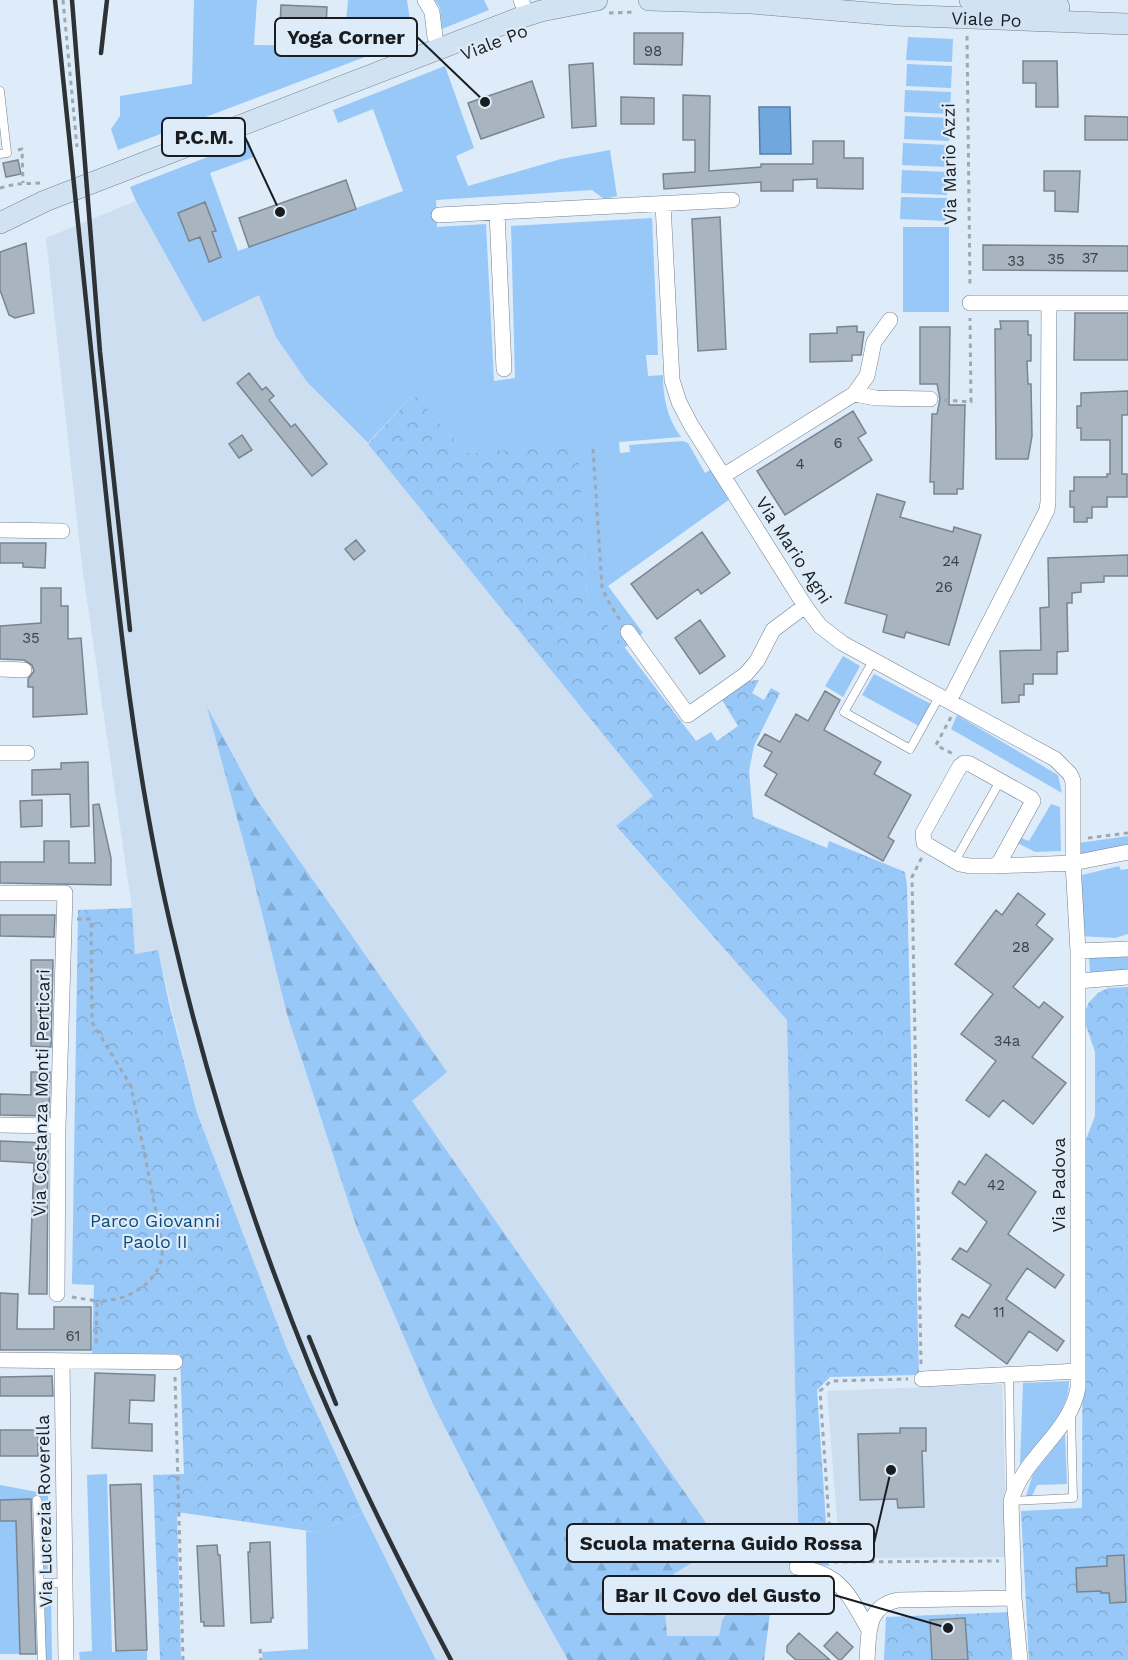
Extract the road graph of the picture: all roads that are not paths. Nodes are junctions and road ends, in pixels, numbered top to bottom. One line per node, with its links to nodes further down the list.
1 (425, 0): 10 (street)
2 (567, 0): 7 (main road)
3 (970, 0): 8 (main road, Viale Po)
4 (763, 2): 6 (main road, Viale Po); 9 (main road, Viale Po)
5 (601, 6): 7 (main road, Viale Po)
6 (645, 6)
7 (530, 9): 14 (main road, Viale Po)
8 (1128, 10)
9 (1128, 24)
10 (435, 37)
11 (0, 91): 12 (lane)
12 (0, 154)
13 (732, 200): 15 (street)
14 (45, 201): 16 (main road, Viale Po); 19 (main road, Viale Po)
15 (663, 204): 17 (street); 27 (street, Via Mario Agni)
16 (0, 211)
17 (497, 212): 18 (street); 24 (street)
18 (439, 215)
19 (0, 223)
20 (970, 303): 21 (street)
21 (1048, 303): 22 (street); 35 (street)
22 (1128, 303)
23 (890, 320): 25 (street)
24 (504, 369)
25 (854, 394): 26 (street); 27 (street)
26 (930, 399)
27 (723, 476): 30 (street, Via Mario Agni)
28 (0, 530): 29 (street)
29 (62, 531)
30 (805, 606): 31 (street); 32 (street, Via Mario Agni)
31 (628, 632)
32 (873, 661): 35 (street, Via Mario Agni); 35 (lane)
33 (0, 669): 34 (street)
34 (24, 670)
35 (948, 701): 41 (street, Via Mario Agni)
36 (0, 753): 37 (street)
37 (27, 753)
38 (1000, 781): 40 (lane); 40 (street); 42 (street)
39 (1128, 852): 41 (street)
40 (955, 861): 42 (street)
41 (1073, 863): 42 (street); 45 (street, Via Padova)
42 (994, 866)
43 (0, 893): 49 (street, Via Costanza Monti Perticari)
44 (1128, 949): 45 (street)
45 (1078, 951): 47 (street, Via Padova)
46 (1128, 977): 47 (street)
47 (1078, 981): 54 (street, Via Padova)
48 (0, 1125): 49 (street)
49 (58, 1126): 50 (street, Via Costanza Monti Perticari)
50 (57, 1294)
51 (0, 1360): 52 (street)
52 (62, 1361): 53 (street); 62 (street, Via Lucrezia Roverella)
53 (175, 1362)
54 (1078, 1371): 55 (street); 57 (street, Via Padova)
55 (1009, 1375): 56 (street); 59 (lane)
56 (922, 1379)
57 (1071, 1413): 59 (street); 59 (lane)
58 (37, 1500): 61 (lane)
59 (1011, 1501): 63 (street)
60 (797, 1567): 64 (street)
61 (40, 1583): 62 (lane); 65 (lane)
62 (64, 1583): 66 (street, Via Lucrezia Roverella)
63 (1014, 1598): 64 (street); 68 (street)
64 (871, 1624): 67 (street)
65 (42, 1660)
66 (66, 1660)
67 (867, 1660)
68 (1020, 1660)

